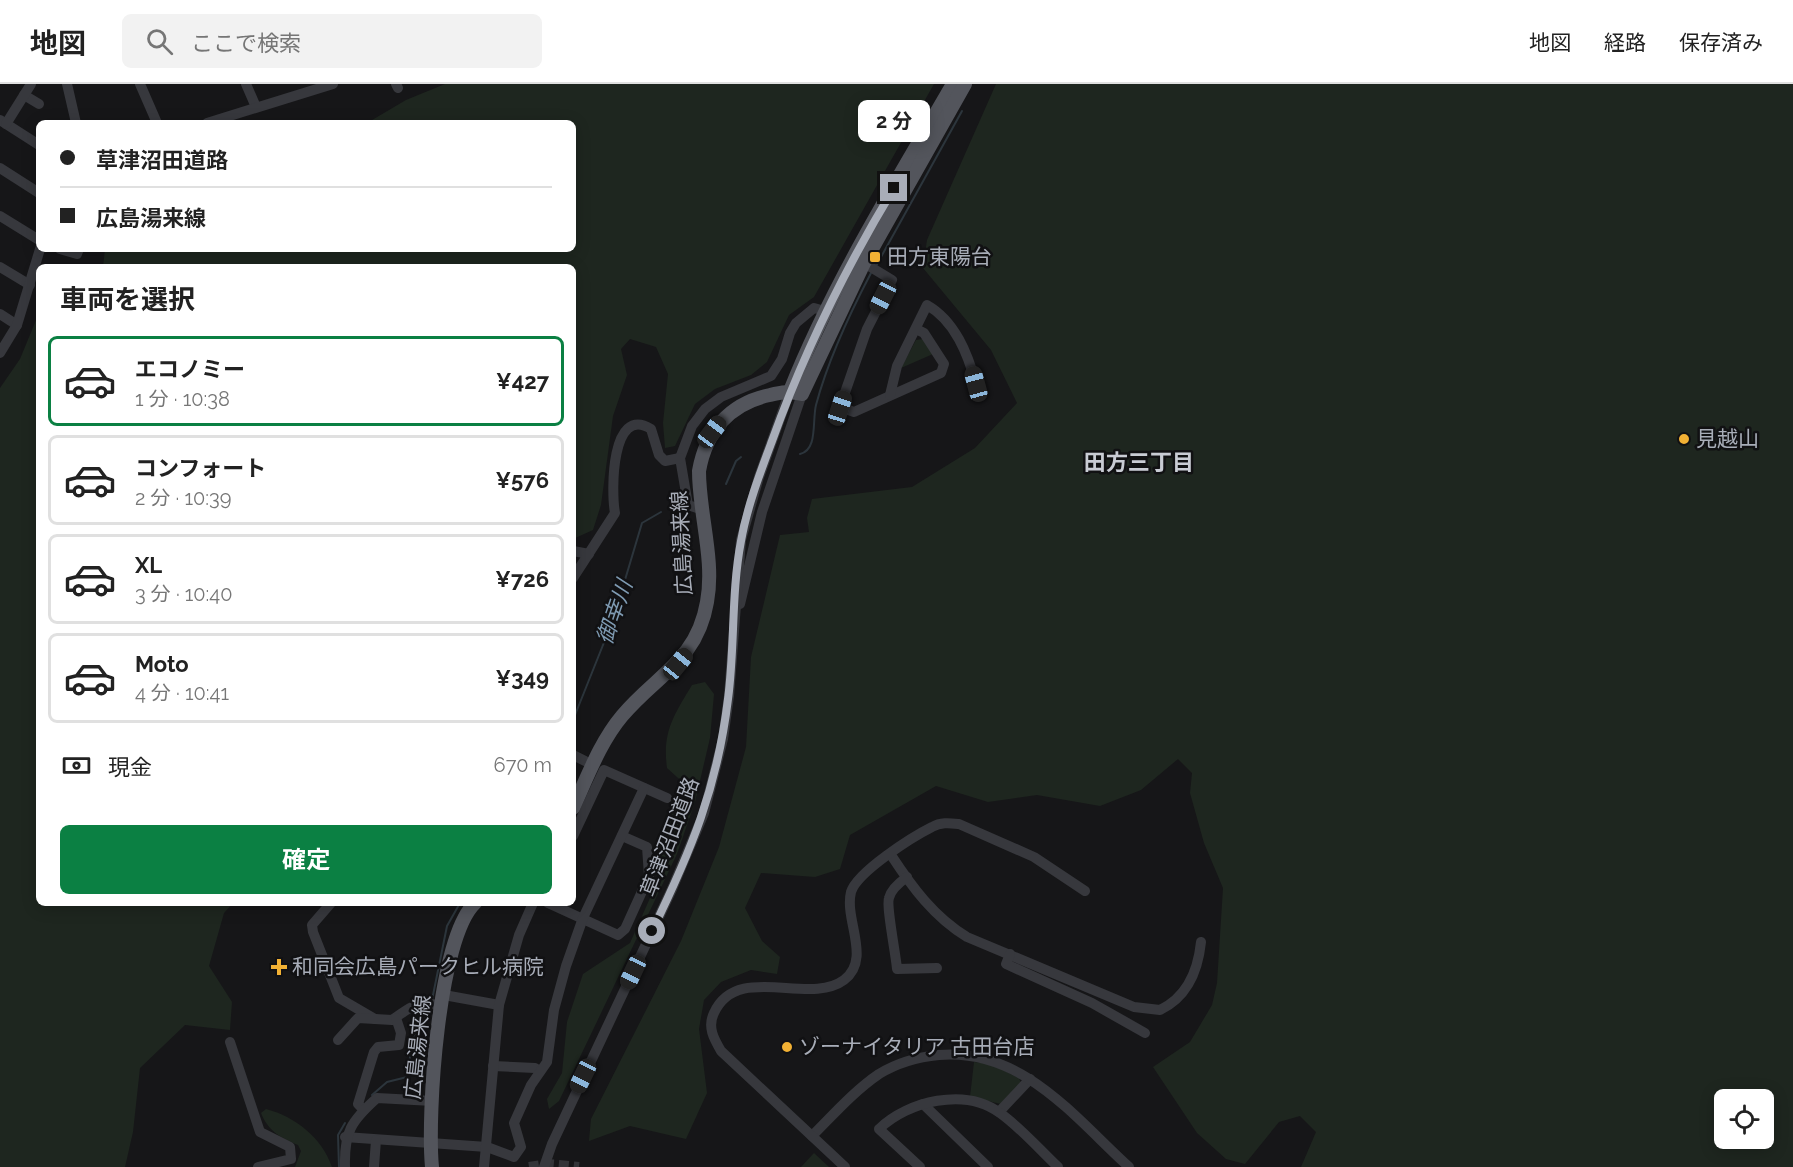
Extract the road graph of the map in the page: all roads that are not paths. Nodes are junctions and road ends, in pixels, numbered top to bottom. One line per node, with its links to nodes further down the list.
1 (31, 84): 8 (street)
2 (67, 84): 11 (street)
3 (140, 84): 12 (street)
4 (246, 84): 10 (street)
5 (333, 84): 10 (street)
6 (953, 84): 21 (main road)
7 (965, 84): 21 (main road)
8 (24, 95): 9 (street); 14 (street)
9 (39, 104)
10 (256, 107): 13 (street)
11 (75, 120)
12 (156, 120)
13 (216, 120)
14 (3, 122): 15 (street)
15 (36, 143)
16 (0, 168): 17 (street)
17 (36, 191)
18 (0, 216): 19 (street)
19 (36, 238)
20 (39, 252): 23 (street)
21 (859, 260): 24 (main road); 30 (main road); 31 (street)
22 (0, 267): 23 (street)
23 (30, 285): 26 (street)
24 (825, 311): 30 (main road); 32 (street)
25 (0, 314): 26 (street)
26 (17, 325): 28 (street)
27 (916, 329): 29 (street); 31 (street); 31 (street)
28 (0, 353)
29 (976, 384)
30 (796, 393): 33 (main road, 広島湯来線); 79 (street, 草津沼田道路)
31 (890, 395)
32 (680, 458): 33 (street); 35 (street)
33 (700, 509): 41 (main road, 広島湯来線)
34 (576, 552): 35 (street)
35 (589, 554): 36 (street)
36 (576, 574)
37 (576, 756): 38 (street)
38 (585, 761)
39 (644, 788): 40 (street); 42 (street); 43 (street)
40 (667, 798)
41 (576, 802)
42 (576, 829)
43 (622, 836): 51 (street); 51 (street)
44 (891, 855): 45 (street); 46 (street); 69 (street)
45 (907, 877): 53 (street); 54 (street)
46 (1085, 891)
47 (328, 906): 58 (street)
48 (472, 906): 55 (main road, 広島湯来線)
49 (532, 906): 56 (street)
50 (555, 906): 51 (street)
51 (583, 918): 63 (street)
52 (1201, 942): 53 (street)
53 (1010, 954): 59 (street)
54 (937, 968)
55 (442, 1000): 56 (street); 57 (street); 65 (main road, 広島湯来線)
56 (499, 1005): 62 (street)
57 (396, 1018): 58 (street); 67 (street)
58 (375, 1019): 60 (street)
59 (1145, 1034)
60 (338, 1040)
61 (230, 1042): 74 (street)
62 (493, 1066): 63 (street); 73 (street)
63 (540, 1071): 73 (street)
64 (1030, 1078): 68 (street); 69 (street); 84 (street)
65 (433, 1101): 67 (street); 72 (main road, 広島湯来線)
66 (923, 1104): 68 (street); 81 (street); 82 (street)
67 (364, 1110): 70 (street)
68 (999, 1112): 83 (street)
69 (812, 1136): 80 (street)
70 (345, 1137): 71 (street); 75 (street)
71 (376, 1140): 72 (street); 76 (street)
72 (430, 1142): 73 (street); 77 (main road, 広島湯来線)
73 (487, 1147): 78 (street)
74 (258, 1167)
75 (345, 1167)
76 (374, 1167)
77 (432, 1167)
78 (484, 1167)
79 (544, 1167)
80 (845, 1167)
81 (920, 1167)
82 (988, 1167)
83 (1058, 1167)
84 (1129, 1167)

